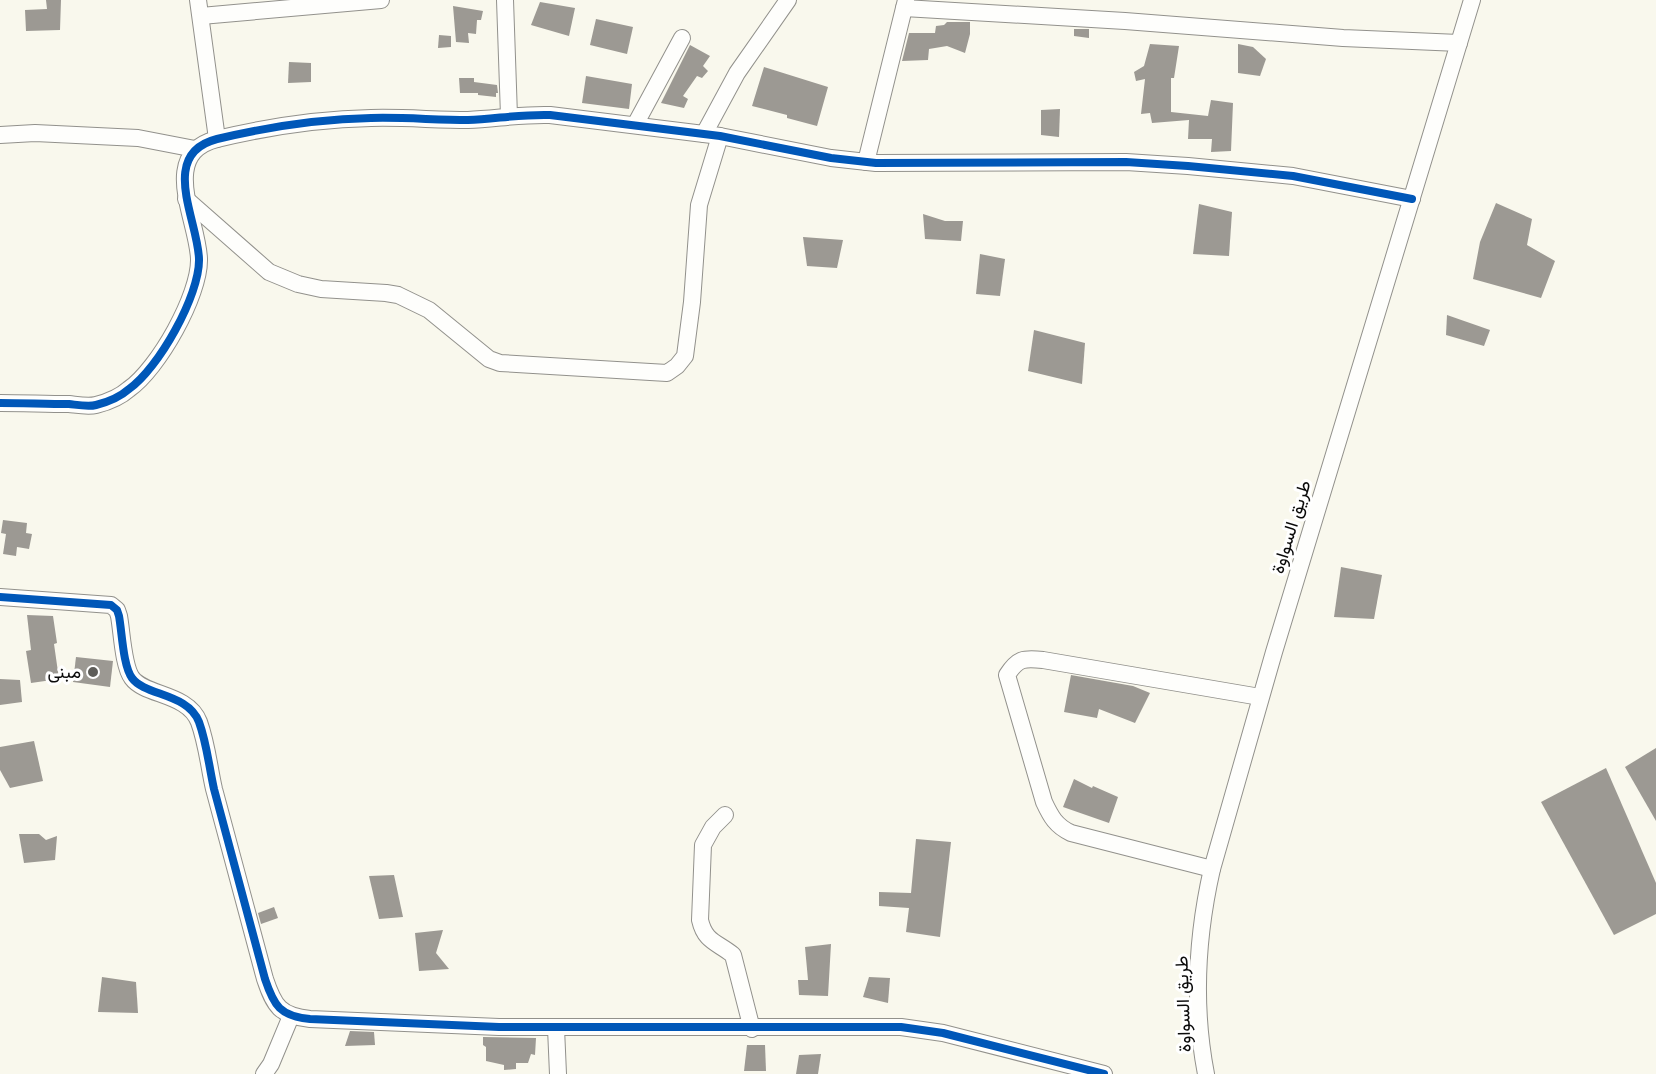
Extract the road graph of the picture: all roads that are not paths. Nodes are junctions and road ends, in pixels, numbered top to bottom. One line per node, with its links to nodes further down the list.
1 (381, 0): 6 (street)
2 (505, 0): 9 (street)
3 (788, 0): 12 (street)
4 (1472, 0): 8 (street, طريق السواوة)
5 (905, 4): 8 (street); 15 (street)
6 (199, 8): 13 (street)
7 (682, 38): 10 (street)
8 (1459, 43): 17 (street, طريق السواوة)
9 (509, 116): 10 (street); 13 (street)
10 (635, 126): 12 (street)
11 (0, 135): 14 (street)
12 (712, 135): 15 (street); 16 (street)
13 (216, 139): 14 (street)
14 (195, 149): 16 (street)
15 (866, 162): 17 (street)
16 (186, 199): 18 (street)
17 (1412, 199): 20 (street, طريق السواوة)
18 (0, 403)
19 (0, 597): 23 (street)
20 (1260, 697): 22 (street, طريق السواوة); 22 (street)
21 (725, 815): 25 (street)
22 (1212, 869): 29 (street, طريق السواوة)
23 (291, 1016): 24 (street); 26 (street)
24 (556, 1028): 25 (street); 27 (street)
25 (753, 1029): 28 (street)
26 (264, 1074)
27 (558, 1074)
28 (1104, 1074)
29 (1206, 1074)

